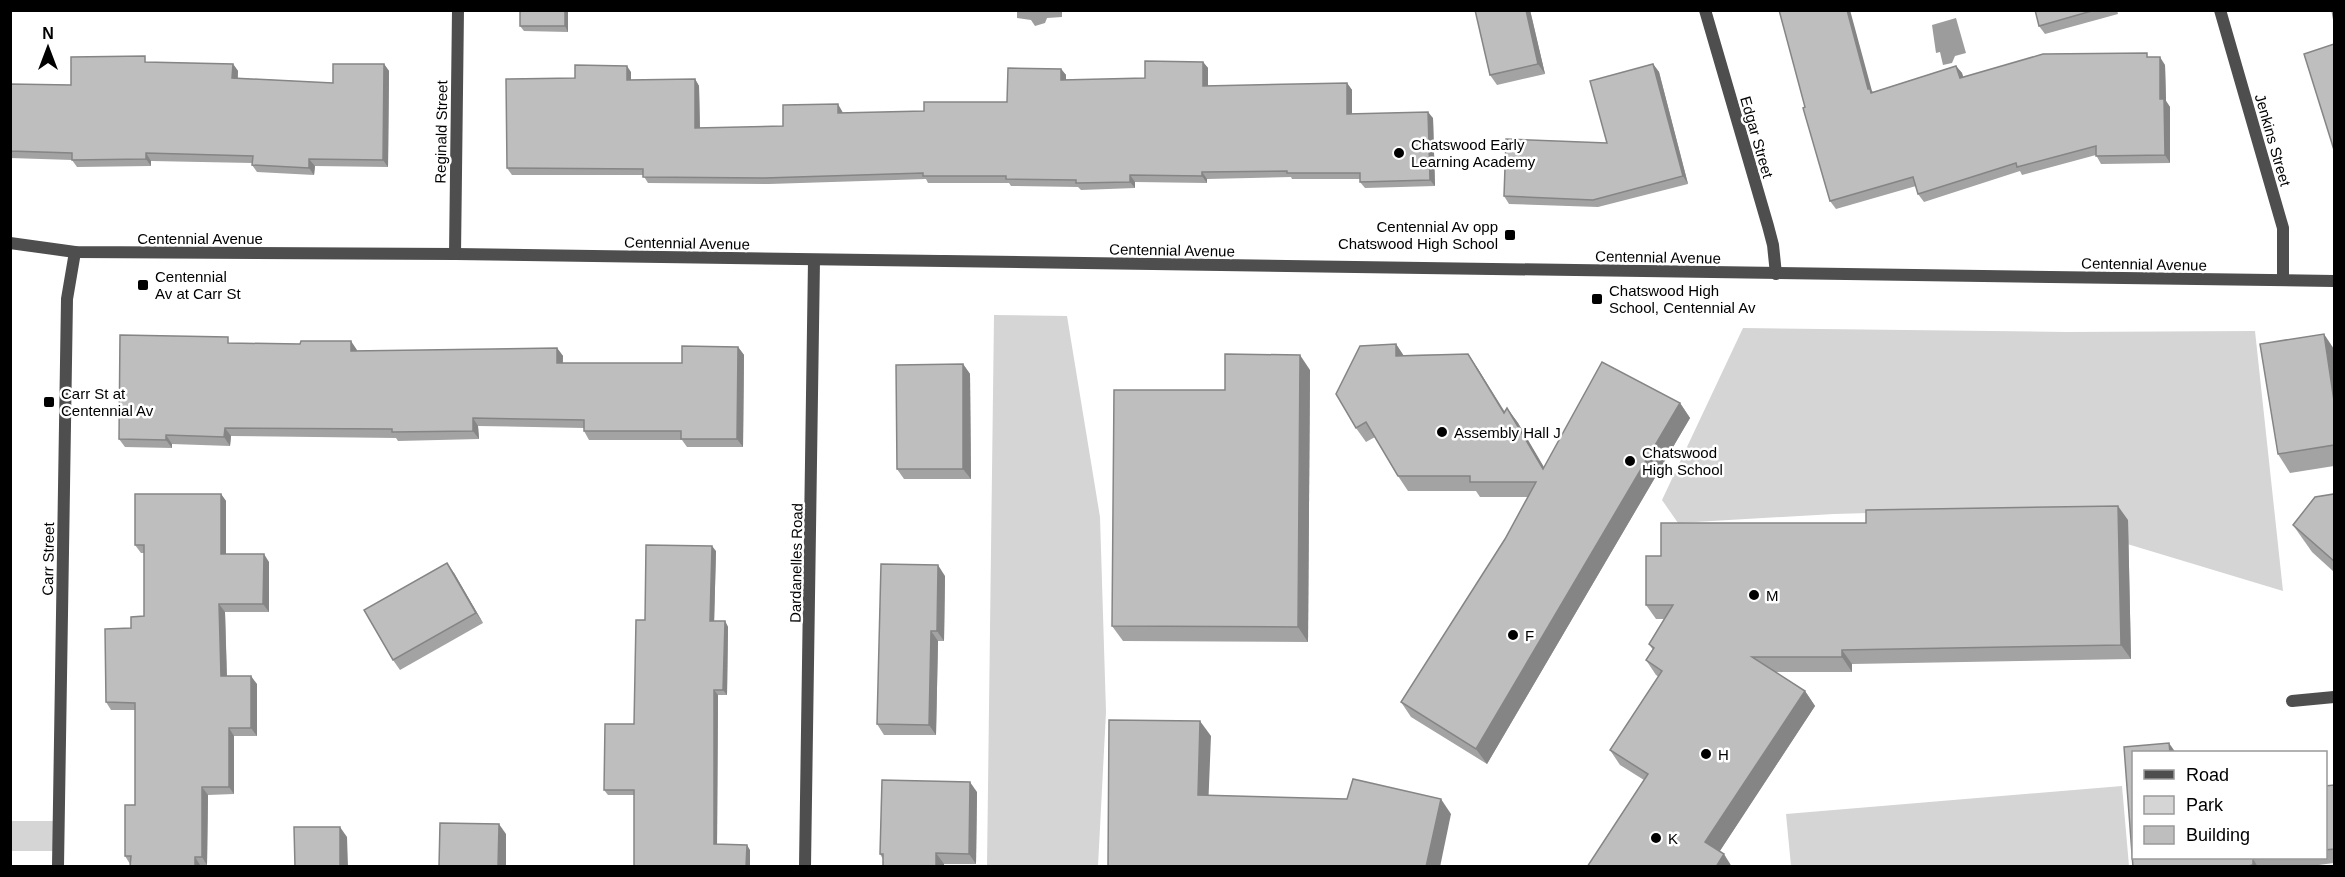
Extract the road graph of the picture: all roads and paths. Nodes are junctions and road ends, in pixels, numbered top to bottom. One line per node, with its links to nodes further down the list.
1 (458, 10): 6 (street, Reginald Street)
2 (1705, 10): 8 (street, Edgar Street)
3 (2220, 10): 9 (street, Jenkins Street)
4 (10, 243): 5 (street, Centennial Avenue)
5 (75, 252): 6 (street, Centennial Avenue); 13 (street, Carr Street)
6 (455, 255): 7 (street, Centennial Avenue)
7 (814, 260): 8 (street, Centennial Avenue); 14 (street, Dardanelles Road)
8 (1776, 274): 9 (street, Centennial Avenue)
9 (2283, 280): 10 (street, Centennial Avenue)
10 (2334, 281)
11 (2334, 697): 12 (street)
12 (2292, 701)
13 (58, 867)
14 (805, 867)

